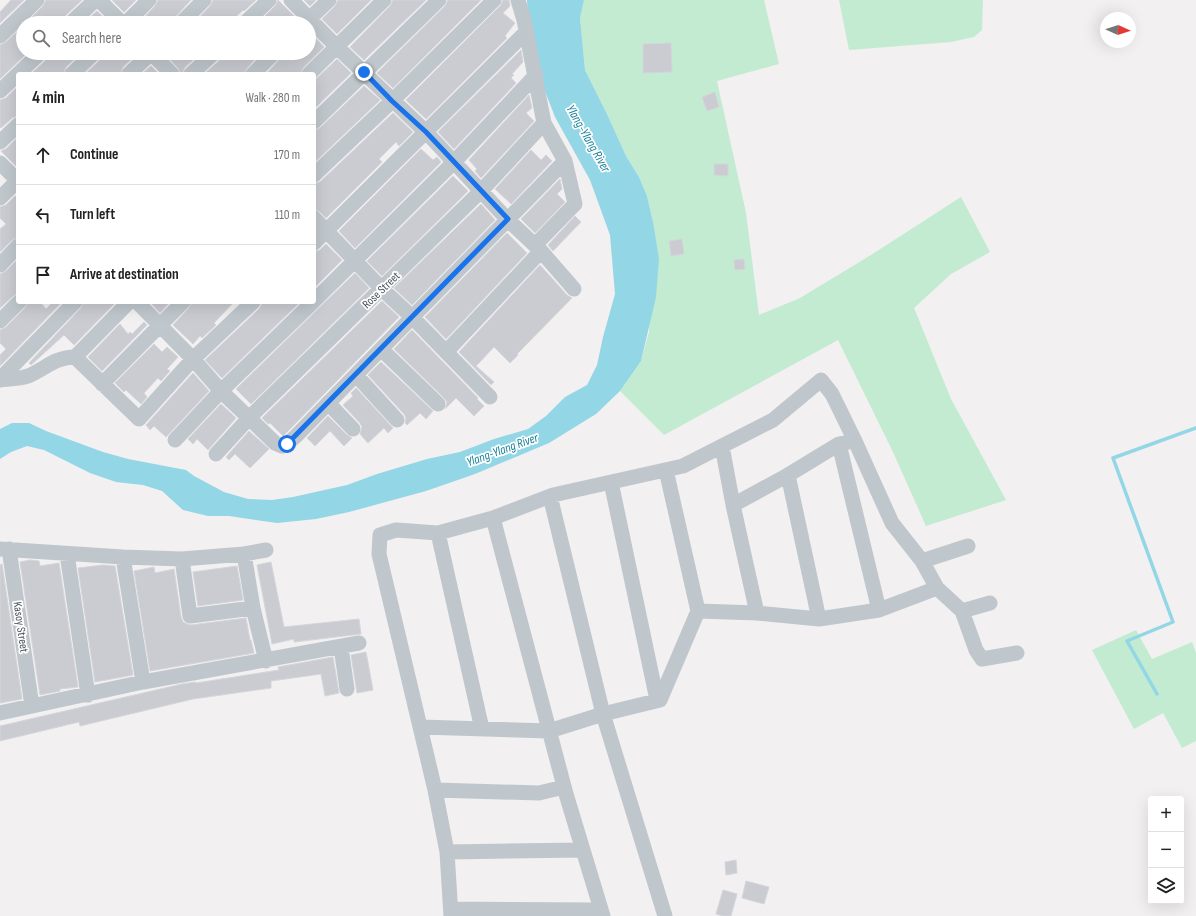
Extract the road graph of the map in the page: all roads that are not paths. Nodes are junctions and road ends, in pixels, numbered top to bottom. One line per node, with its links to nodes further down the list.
1 (37, 0): 13 (street)
2 (95, 0): 14 (street)
3 (99, 0): 15 (street)
4 (149, 0): 16 (street)
5 (204, 0): 17 (street)
6 (269, 0): 18 (street)
7 (291, 0): 19 (street)
8 (329, 0): 20 (street)
9 (384, 0): 25 (street)
10 (439, 0): 39 (street)
11 (494, 0): 43 (street)
12 (518, 0): 23 (street)
13 (21, 16)
14 (78, 16)
15 (115, 16)
16 (133, 16)
17 (188, 16)
18 (252, 16)
19 (303, 16)
20 (312, 16)
21 (16, 20): 24 (street)
22 (316, 29): 25 (street)
23 (526, 32): 40 (street); 47 (street)
24 (0, 36)
25 (337, 47): 38 (street); 39 (street)
26 (33, 60): 32 (street)
27 (87, 60): 33 (street)
28 (144, 60): 34 (street)
29 (158, 60): 35 (street)
30 (207, 60): 36 (street)
31 (267, 60): 37 (street)
32 (20, 72)
33 (74, 72)
34 (131, 72)
35 (170, 72)
36 (194, 72)
37 (255, 72)
38 (311, 72)
39 (364, 72): 43 (street); 44 (street)
40 (536, 75): 45 (street); 50 (street)
41 (16, 76): 42 (street)
42 (0, 91)
43 (392, 101): 47 (street); 52 (street)
44 (316, 120)
45 (544, 123): 49 (street); 55 (street, Rose Street)
46 (16, 127): 48 (street)
47 (426, 132): 50 (street); 59 (street)
48 (0, 142)
49 (565, 161): 57 (street); 62 (street)
50 (454, 162): 55 (street); 63 (street)
51 (0, 163): 53 (street)
52 (316, 173)
53 (16, 179)
54 (16, 183): 56 (street)
55 (482, 190): 57 (street); 65 (street, Rose Street)
56 (0, 198)
57 (508, 219): 62 (street); 75 (street)
58 (316, 220): 59 (street)
59 (327, 231): 60 (street); 63 (street)
60 (316, 241)
61 (16, 248): 64 (street)
62 (537, 248): 66 (street); 79 (street)
63 (356, 261): 65 (street); 67 (street)
64 (0, 265)
65 (382, 289): 75 (street); 89 (street, Rose Street)
66 (574, 289)
67 (316, 300)
68 (17, 304): 76 (street)
69 (73, 304): 83 (street)
70 (127, 304): 80 (street)
71 (139, 304): 77 (street)
72 (181, 304): 77 (street)
73 (251, 304): 81 (street)
74 (312, 304): 85 (street)
75 (412, 317): 78 (street); 79 (street)
76 (0, 321)
77 (159, 326): 81 (street); 84 (street)
78 (381, 349): 82 (street); 88 (street)
79 (446, 352): 86 (street)
80 (75, 357): 83 (street); 84 (street)
81 (193, 359): 84 (street); 85 (street)
82 (356, 375): 87 (street); 90 (street)
83 (0, 380)
84 (102, 384)
85 (221, 391): 89 (street); 92 (street)
86 (490, 397)
87 (328, 403): 89 (street); 91 (street)
88 (438, 404)
89 (249, 418): 96 (street, Rose Street)
90 (397, 420)
91 (353, 429)
92 (175, 440)
93 (855, 441): 94 (street); 95 (street); 111 (street)
94 (839, 444): 98 (street); 115 (street)
95 (722, 446): 97 (street); 101 (street)
96 (216, 454)
97 (666, 470): 99 (street); 116 (street)
98 (788, 475): 101 (street); 119 (street)
99 (611, 482): 100 (street); 127 (street)
100 (550, 496): 102 (street); 130 (street)
101 (733, 505): 118 (street)
102 (493, 518): 103 (street); 133 (street)
103 (438, 533): 131 (street); 132 (street)
104 (968, 546): 111 (street)
105 (4, 549): 107 (street); 128 (street, Kasoy Street)
106 (266, 550): 108 (street)
107 (67, 554): 109 (street); 126 (street)
108 (244, 554): 110 (street); 114 (street)
109 (123, 557): 110 (street); 124 (street)
110 (182, 559): 114 (street)
111 (922, 562): 112 (street)
112 (937, 588): 115 (street); 117 (street)
113 (990, 603): 117 (street)
114 (253, 608): 123 (street)
115 (878, 610): 119 (street)
116 (698, 611): 118 (street); 127 (street)
117 (962, 611): 122 (street)
118 (757, 613): 119 (street)
119 (819, 619)
120 (359, 643): 121 (street)
121 (341, 647): 123 (street); 125 (street)
122 (1018, 653)
123 (266, 661): 124 (street)
124 (143, 682): 126 (street)
125 (347, 689)
126 (88, 695): 128 (street)
127 (657, 700): 130 (street)
128 (32, 706): 129 (street)
129 (0, 713)
130 (603, 714): 133 (street); 140 (street)
131 (420, 727): 132 (street); 135 (street)
132 (482, 729): 133 (street)
133 (549, 731): 134 (street)
134 (564, 787): 135 (street); 136 (street)
135 (435, 790): 137 (street)
136 (583, 850): 137 (street); 139 (street)
137 (447, 852): 138 (street)
138 (451, 912): 139 (street)
139 (602, 913)
140 (665, 916)

